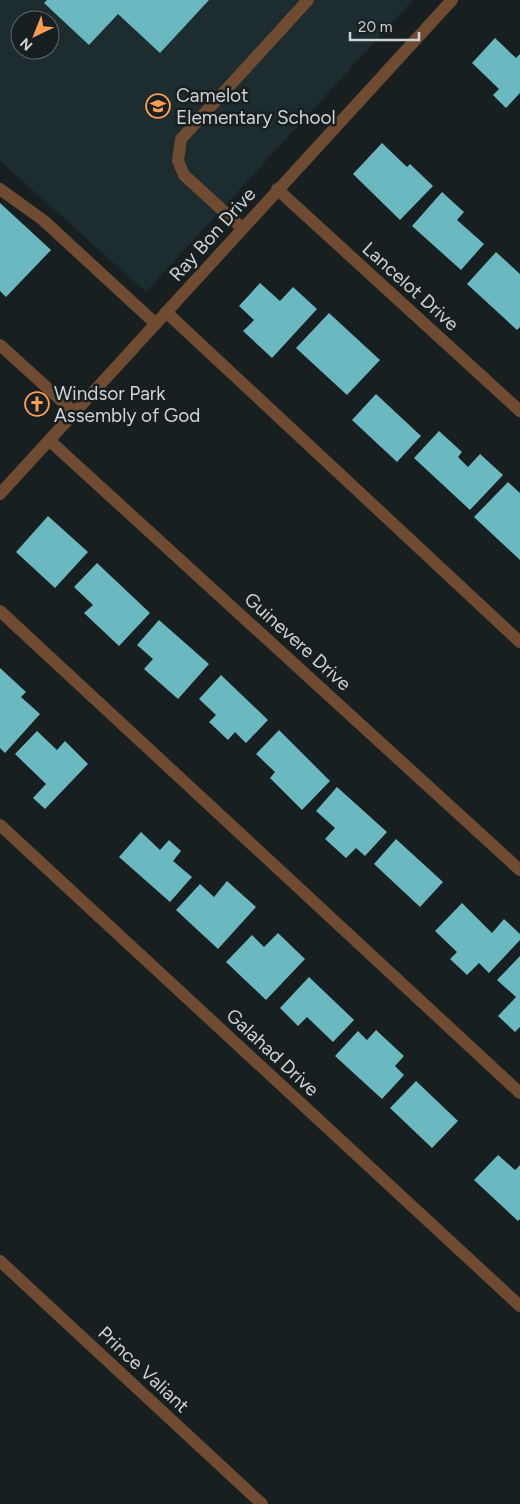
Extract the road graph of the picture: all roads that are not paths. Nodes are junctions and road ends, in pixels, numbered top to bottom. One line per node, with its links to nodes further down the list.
1 (308, 0): 5 (street)
2 (452, 0): 4 (street, Ray Bon Drive)
3 (0, 189): 7 (street)
4 (277, 189): 5 (street, Ray Bon Drive); 9 (street, Lancelot Drive)
5 (242, 228): 6 (street, Ray Bon Drive)
6 (166, 312): 7 (street, Ray Bon Drive); 14 (street)
7 (156, 324): 10 (street, Ray Bon Drive)
8 (0, 345): 10 (street)
9 (520, 411)
10 (75, 413): 11 (street, Ray Bon Drive)
11 (50, 441): 12 (street, Ray Bon Drive); 16 (street, Guinevere Drive)
12 (0, 494)
13 (0, 611): 17 (street)
14 (520, 642)
15 (0, 825): 19 (street, Galahad Drive)
16 (520, 870)
17 (520, 1093)
18 (0, 1261): 20 (street, Prince Valiant)
19 (520, 1306)
20 (262, 1504)

